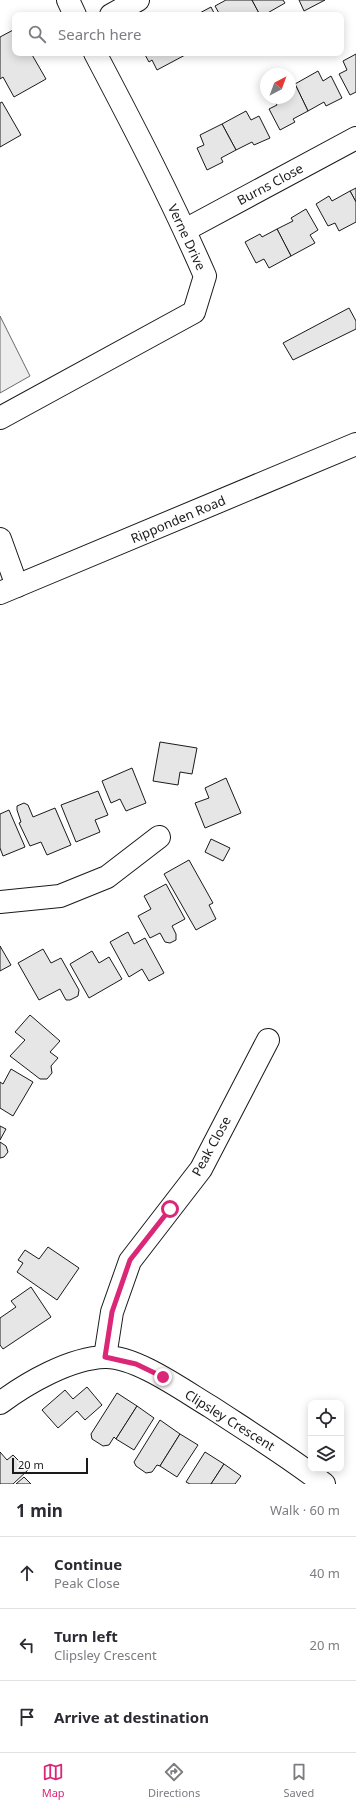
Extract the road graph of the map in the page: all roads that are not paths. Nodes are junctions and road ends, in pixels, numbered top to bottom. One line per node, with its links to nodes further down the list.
1 (68, 0): 3 (street)
2 (138, 0): 4 (street)
3 (74, 12)
4 (116, 12)
5 (97, 56): 7 (street, Verne Drive)
6 (356, 138): 7 (street, Burns Close)
7 (185, 230): 8 (street, Verne Drive)
8 (0, 418)
9 (356, 444): 11 (street, Ripponden Road)
10 (0, 539): 11 (street)
11 (9, 590)
12 (159, 837): 13 (street)
13 (0, 902)
14 (268, 1040): 15 (street, Peak Close)
15 (105, 1357): 16 (street, Clipsley Crescent); 17 (street, Clipsley Crescent)
16 (0, 1403)
17 (324, 1484)

